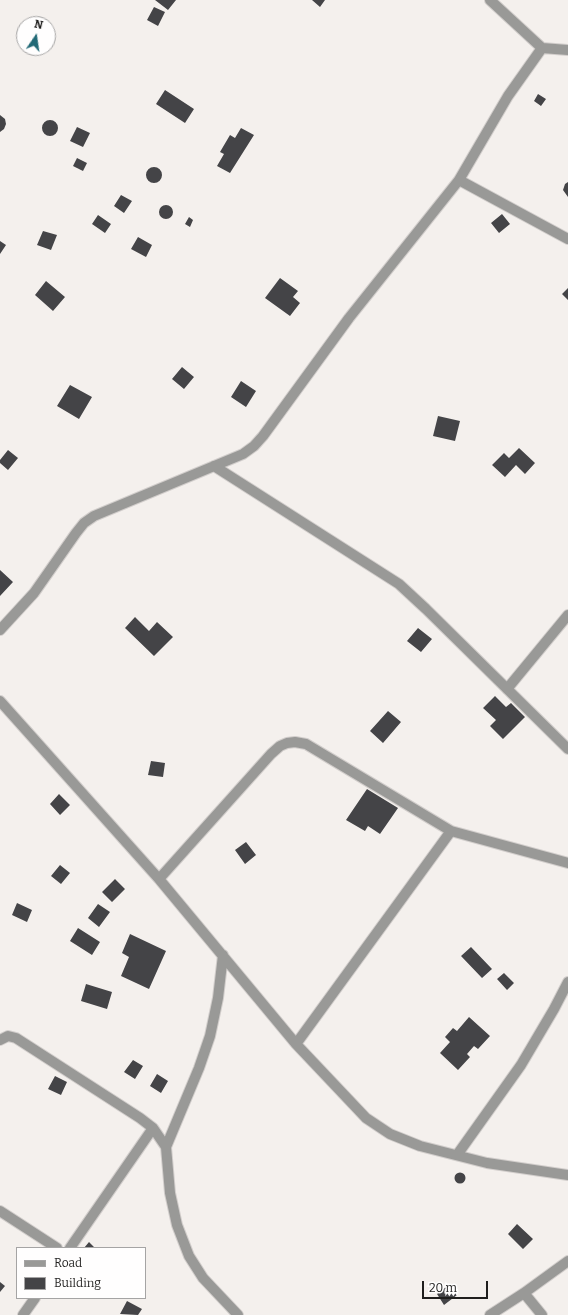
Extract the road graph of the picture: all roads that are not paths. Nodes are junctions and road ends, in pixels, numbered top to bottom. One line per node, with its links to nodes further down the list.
1 (490, 0): 2 (street)
2 (542, 48): 3 (street); 4 (street)
3 (568, 50)
4 (459, 180): 5 (street); 6 (street)
5 (568, 239)
6 (214, 466): 8 (street); 9 (street)
7 (568, 615): 9 (street)
8 (0, 630)
9 (507, 689): 11 (street)
10 (0, 701): 14 (street)
11 (568, 749)
12 (452, 831): 13 (street); 14 (street); 18 (street)
13 (568, 863)
14 (159, 879): 15 (street)
15 (223, 955): 18 (street); 20 (street)
16 (568, 982): 21 (street)
17 (0, 1040): 19 (street)
18 (296, 1044): 21 (street)
19 (153, 1128): 20 (street); 25 (street)
20 (166, 1147): 30 (street)
21 (457, 1155): 22 (street)
22 (568, 1175)
23 (0, 1211): 24 (street)
24 (55, 1247)
25 (71, 1247)
26 (568, 1261): 27 (street)
27 (524, 1293): 31 (street); 32 (street)
28 (34, 1299): 29 (street)
29 (23, 1315)
30 (238, 1315)
31 (490, 1315)
32 (542, 1315)

